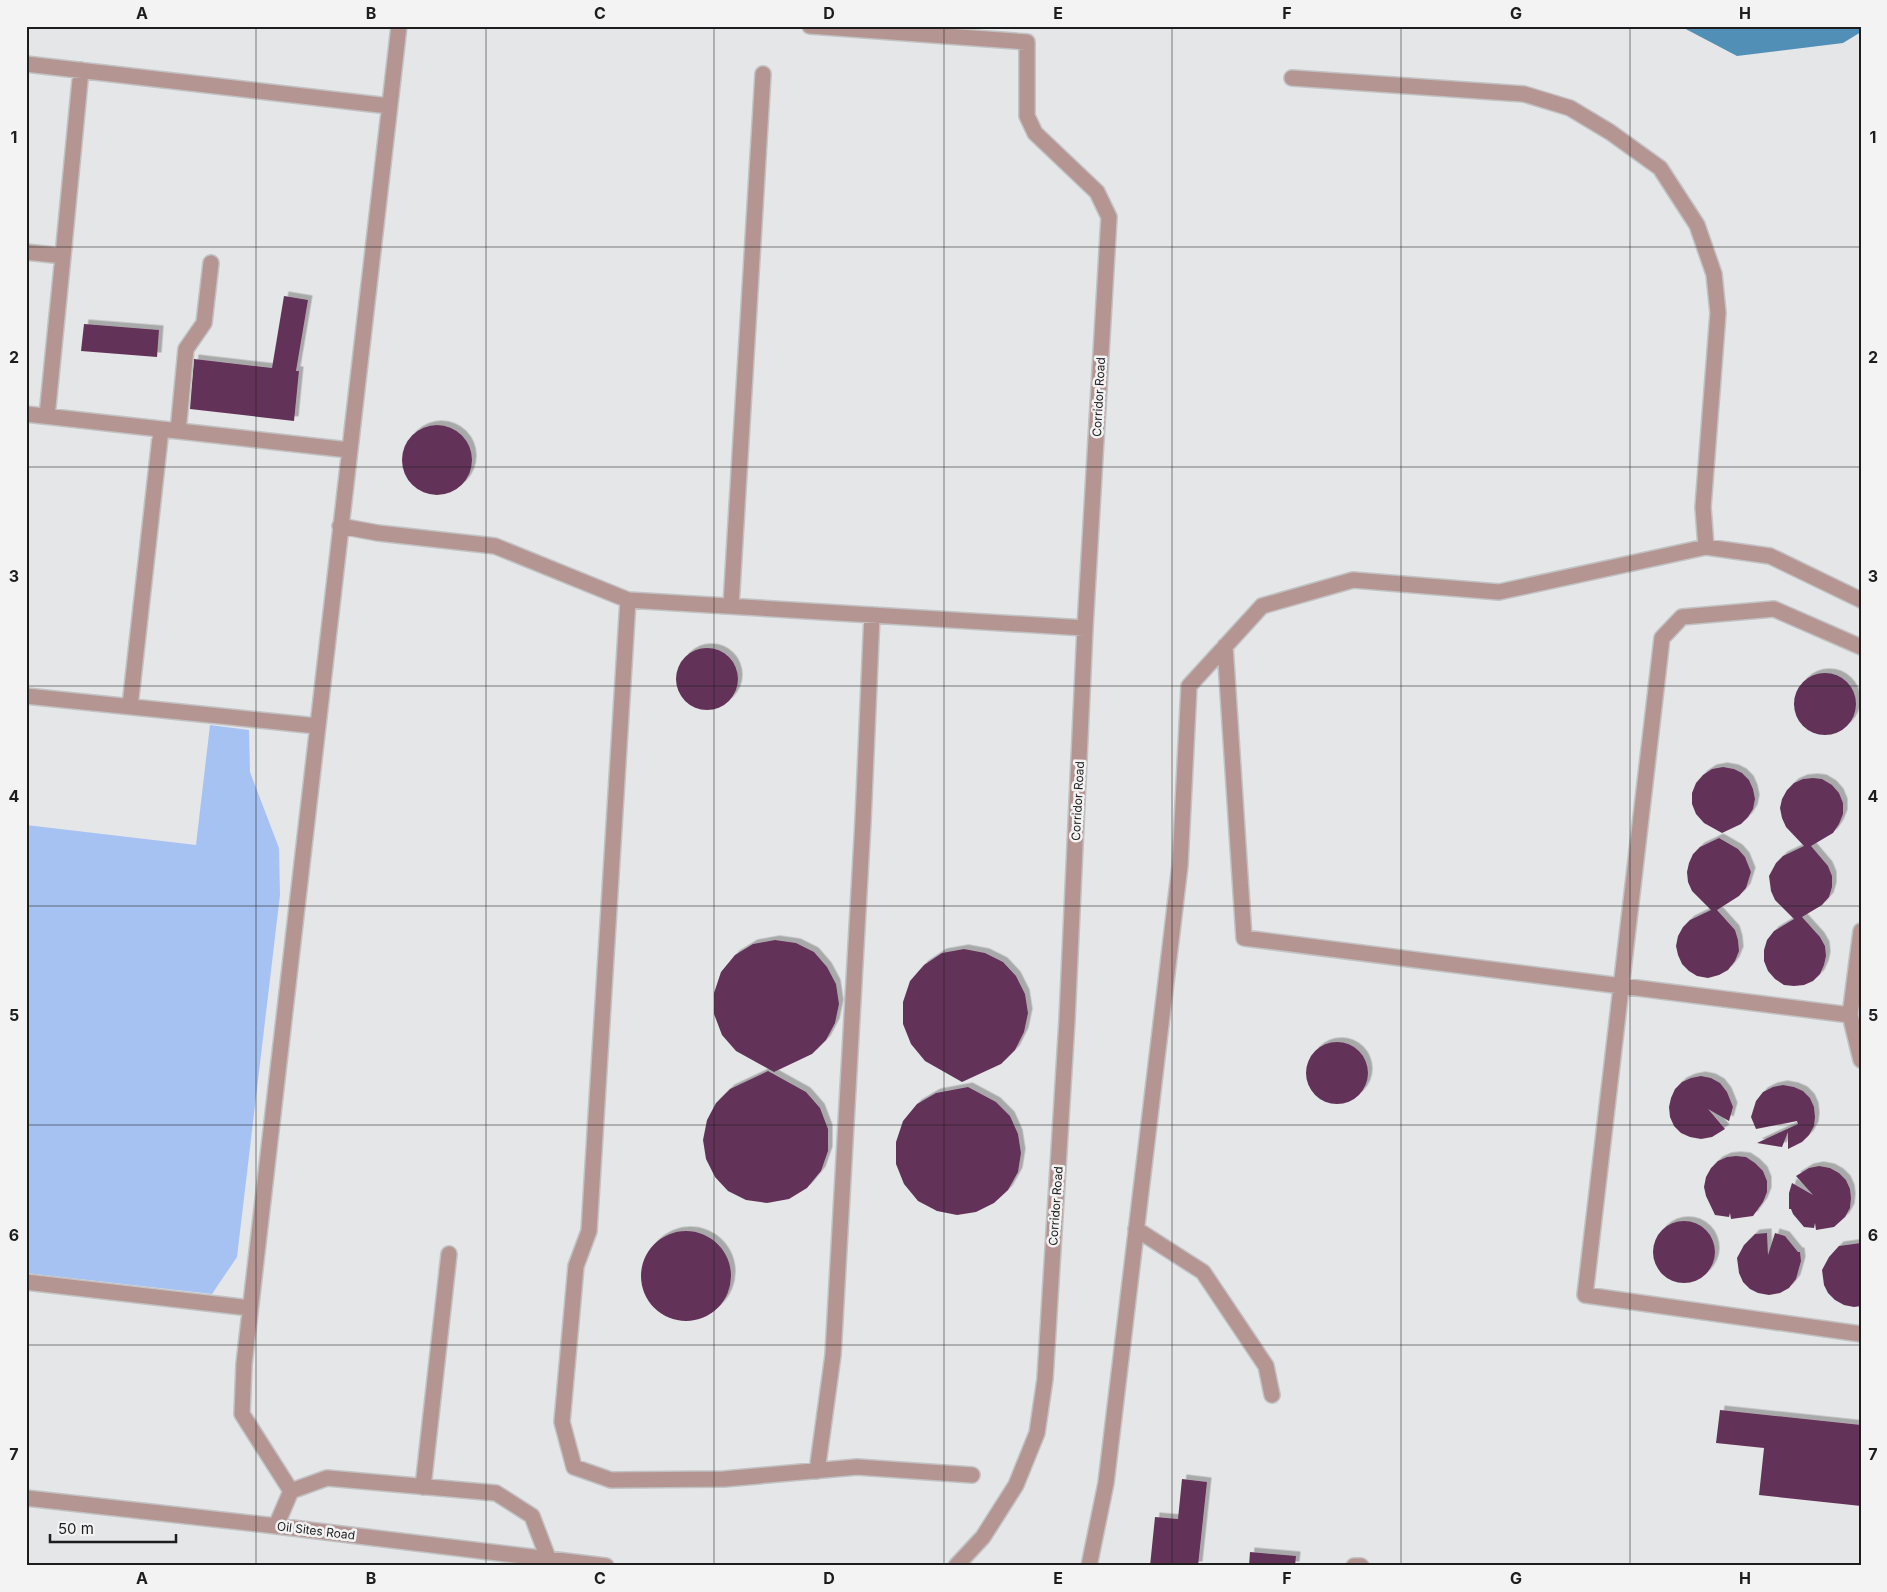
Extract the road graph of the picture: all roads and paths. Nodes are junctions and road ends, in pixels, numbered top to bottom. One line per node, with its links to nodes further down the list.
1 (399, 26): 7 (street)
2 (810, 26): 22 (street, Corridor Road)
3 (26, 64): 4 (street)
4 (81, 70): 7 (street); 9 (street)
5 (764, 74): 20 (street)
6 (1292, 78): 17 (street)
7 (389, 106): 15 (street)
8 (26, 252): 9 (street)
9 (64, 256): 12 (street)
10 (211, 263): 14 (street)
11 (26, 414): 12 (street)
12 (48, 416): 13 (street)
13 (161, 428): 14 (street); 26 (street)
14 (178, 431): 15 (street)
15 (349, 450): 16 (street)
16 (340, 526): 18 (street); 27 (street)
17 (1706, 547): 19 (street); 23 (street)
18 (628, 600): 20 (street); 38 (street)
19 (1861, 600)
20 (731, 606): 21 (street)
21 (872, 615): 22 (street); 38 (street)
22 (1085, 628): 46 (street, Corridor Road)
23 (1225, 646): 29 (street); 32 (street)
24 (1861, 647): 29 (street)
25 (26, 696): 26 (street)
26 (130, 706): 27 (street)
27 (317, 726): 35 (street)
28 (1861, 931): 30 (street)
29 (1621, 986): 30 (street); 36 (street)
30 (1850, 1014): 31 (street)
31 (1861, 1060)
32 (1136, 1229): 37 (street); 47 (street)
33 (449, 1254): 40 (street)
34 (26, 1282): 35 (street)
35 (250, 1308): 41 (street)
36 (1861, 1334)
37 (1272, 1395)
38 (817, 1471): 39 (street)
39 (972, 1475)
40 (423, 1487): 41 (street); 44 (street)
41 (292, 1491): 43 (street)
42 (26, 1498): 43 (street, Oil Sites Road)
43 (276, 1526): 44 (street, Oil Sites Road)
44 (548, 1558): 45 (street, Oil Sites Road)
45 (606, 1566)
46 (956, 1566)
47 (1089, 1566)
48 (1354, 1566): 49 (street)
49 (1361, 1566)

